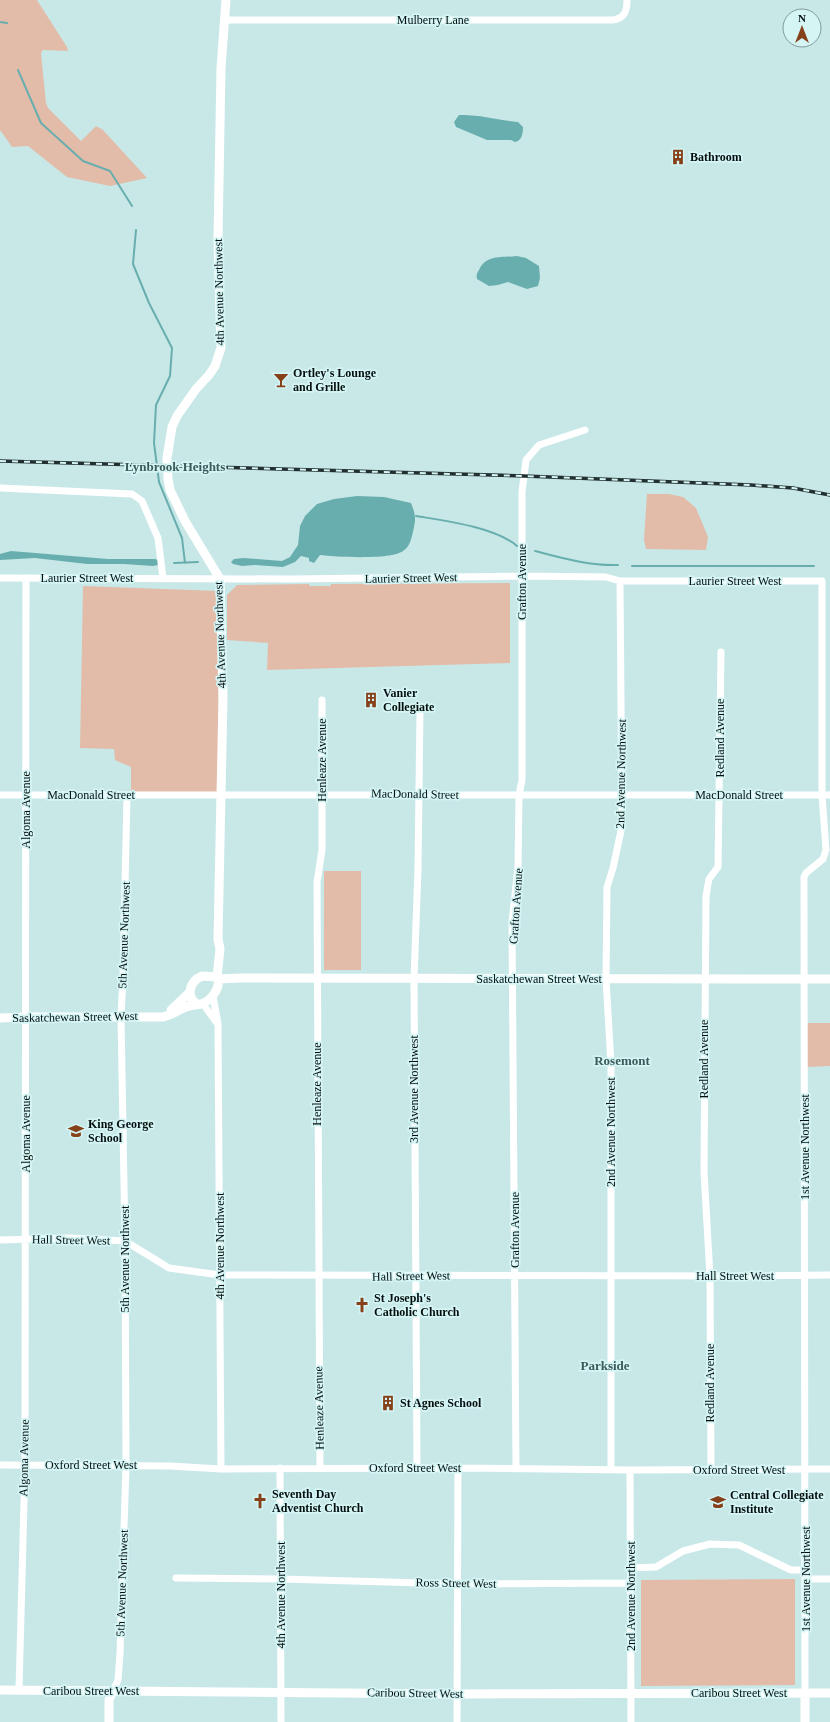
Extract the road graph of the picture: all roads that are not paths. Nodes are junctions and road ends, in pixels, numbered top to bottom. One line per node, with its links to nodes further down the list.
1 (226, 0): 3 (street, 4th Avenue Northwest)
2 (627, 0): 3 (street, Mulberry Lane)
3 (225, 20): 10 (street, 4th Avenue Northwest)
4 (585, 430): 6 (street, Grafton Avenue)
5 (0, 488): 9 (street)
6 (522, 576): 10 (street, Laurier Street West); 11 (street, Laurier Street West); 22 (street, Grafton Avenue)
7 (0, 578): 8 (street, Laurier Street West)
8 (26, 578): 9 (street, Laurier Street West); 17 (street, Algoma Avenue)
9 (163, 578): 10 (street, Laurier Street West)
10 (220, 579): 19 (street, 4th Avenue Northwest)
11 (620, 581): 12 (street, Laurier Street West); 23 (street, 2nd Avenue Northwest)
12 (822, 581): 25 (street, 1st Avenue Northwest)
13 (721, 652): 24 (street, Redland Avenue)
14 (322, 700): 20 (street, Henleaze Avenue)
15 (420, 710): 21 (street, 3rd Avenue Northwest)
16 (0, 795): 17 (street, MacDonald Street)
17 (26, 795): 18 (street, MacDonald Street); 41 (street, Algoma Avenue)
18 (127, 795): 19 (street, MacDonald Street); 39 (street, 5th Avenue Northwest)
19 (222, 795): 20 (street, MacDonald Street); 26 (street, 4th Avenue Northwest)
20 (321, 795): 21 (street, MacDonald Street); 28 (street, Henleaze Avenue)
21 (419, 795): 22 (street, MacDonald Street); 29 (street, 3rd Avenue Northwest)
22 (520, 795): 23 (street, MacDonald Street); 30 (street, Grafton Avenue)
23 (622, 795): 24 (street, MacDonald Street); 31 (street, 2nd Avenue Northwest)
24 (720, 795): 25 (street, MacDonald Street); 32 (street, Redland Avenue)
25 (826, 795): 33 (street, 1st Avenue Northwest)
26 (218, 939): 27 (street, 4th Avenue Northwest); 35 (street, 4th Avenue Northwest)
27 (207, 975): 35 (street); 36 (street)
28 (317, 979): 29 (street, Saskatchewan Street West); 35 (street, Saskatchewan Street West); 50 (street, Henleaze Avenue)
29 (414, 979): 30 (street, Saskatchewan Street West); 51 (street, 3rd Avenue Northwest)
30 (514, 979): 31 (street, Saskatchewan Street West); 52 (street, Grafton Avenue)
31 (606, 979): 32 (street, Saskatchewan Street West); 48 (street, 2nd Avenue Northwest)
32 (705, 979): 33 (street, Saskatchewan Street West); 53 (street, Redland Avenue)
33 (805, 979): 34 (street, Saskatchewan Street West); 54 (street, 1st Avenue Northwest)
34 (830, 979)
35 (218, 981): 37 (street)
36 (190, 992): 38 (street); 40 (street, Saskatchewan Street West)
37 (213, 996): 38 (street); 43 (street, 4th Avenue Northwest)
38 (200, 1004): 40 (street, Saskatchewan Street West); 43 (street)
39 (121, 1016): 40 (street, Saskatchewan Street West); 41 (street, Saskatchewan Street West); 46 (street, 5th Avenue Northwest)
40 (151, 1016)
41 (26, 1017): 42 (street, Saskatchewan Street West); 44 (street, Algoma Avenue)
42 (0, 1018)
43 (218, 1024): 47 (street, 4th Avenue Northwest)
44 (26, 1239): 45 (street, Hall Street West); 46 (street, Hall Street West); 56 (street, Algoma Avenue)
45 (0, 1240)
46 (125, 1241): 47 (street, Hall Street West); 57 (street, 5th Avenue Northwest)
47 (220, 1275): 50 (street, Hall Street West); 62 (street, 4th Avenue Northwest)
48 (612, 1275): 52 (street, Hall Street West); 53 (street, Hall Street West); 64 (street, 2nd Avenue Northwest)
49 (830, 1275): 54 (street, Hall Street West)
50 (318, 1276): 51 (street, Hall Street West); 59 (street, Henleaze Avenue)
51 (416, 1276): 52 (street, Hall Street West); 60 (street, 3rd Avenue Northwest)
52 (515, 1276): 63 (street, Grafton Avenue)
53 (710, 1276): 54 (street, Hall Street West); 67 (street, Redland Avenue)
54 (805, 1276): 68 (street, 1st Avenue Northwest)
55 (0, 1465): 56 (street, Oxford Street West)
56 (25, 1465): 57 (street, Oxford Street West); 78 (street, Algoma Avenue)
57 (126, 1465): 62 (street, Oxford Street West); 79 (street, 5th Avenue Northwest)
58 (280, 1468): 59 (street, Oxford Street West); 62 (street, Oxford Street West); 72 (street, 4th Avenue Northwest)
59 (320, 1468): 60 (street, Oxford Street West)
60 (417, 1468): 61 (street, Oxford Street West)
61 (458, 1468): 63 (street, Oxford Street West); 75 (street)
62 (220, 1469)
63 (516, 1469): 64 (street, Oxford Street West)
64 (611, 1469): 66 (street, Oxford Street West)
65 (830, 1469): 68 (street, Oxford Street West)
66 (630, 1470): 67 (street, Oxford Street West); 69 (street, 2nd Avenue Northwest)
67 (711, 1470): 68 (street, Oxford Street West)
68 (806, 1470): 70 (street, 1st Avenue Northwest)
69 (631, 1568): 70 (street); 76 (street, 2nd Avenue Northwest)
70 (806, 1570): 73 (street, 1st Avenue Northwest)
71 (176, 1578): 72 (street, Ross Street West)
72 (281, 1578): 75 (street, Ross Street West); 80 (street, 4th Avenue Northwest)
73 (806, 1579): 74 (street); 81 (street, 1st Avenue Northwest)
74 (830, 1579)
75 (458, 1584): 76 (street, Ross Street West); 83 (street)
76 (631, 1584): 84 (street, 2nd Avenue Northwest)
77 (0, 1690): 78 (street, Caribou Street West)
78 (18, 1690): 79 (street, Caribou Street West)
79 (113, 1691): 80 (street, Caribou Street West); 85 (street, 5th Avenue Northwest)
80 (281, 1692): 83 (street, Caribou Street West); 86 (street, 4th Avenue Northwest)
81 (806, 1693): 82 (street, Caribou Street West); 84 (street, Caribou Street West); 89 (street, 1st Avenue Northwest)
82 (830, 1693)
83 (458, 1694): 84 (street, Caribou Street West); 87 (street)
84 (631, 1694): 88 (street, 2nd Avenue Northwest)
85 (110, 1722)
86 (281, 1722)
87 (457, 1722)
88 (631, 1722)
89 (806, 1722)

